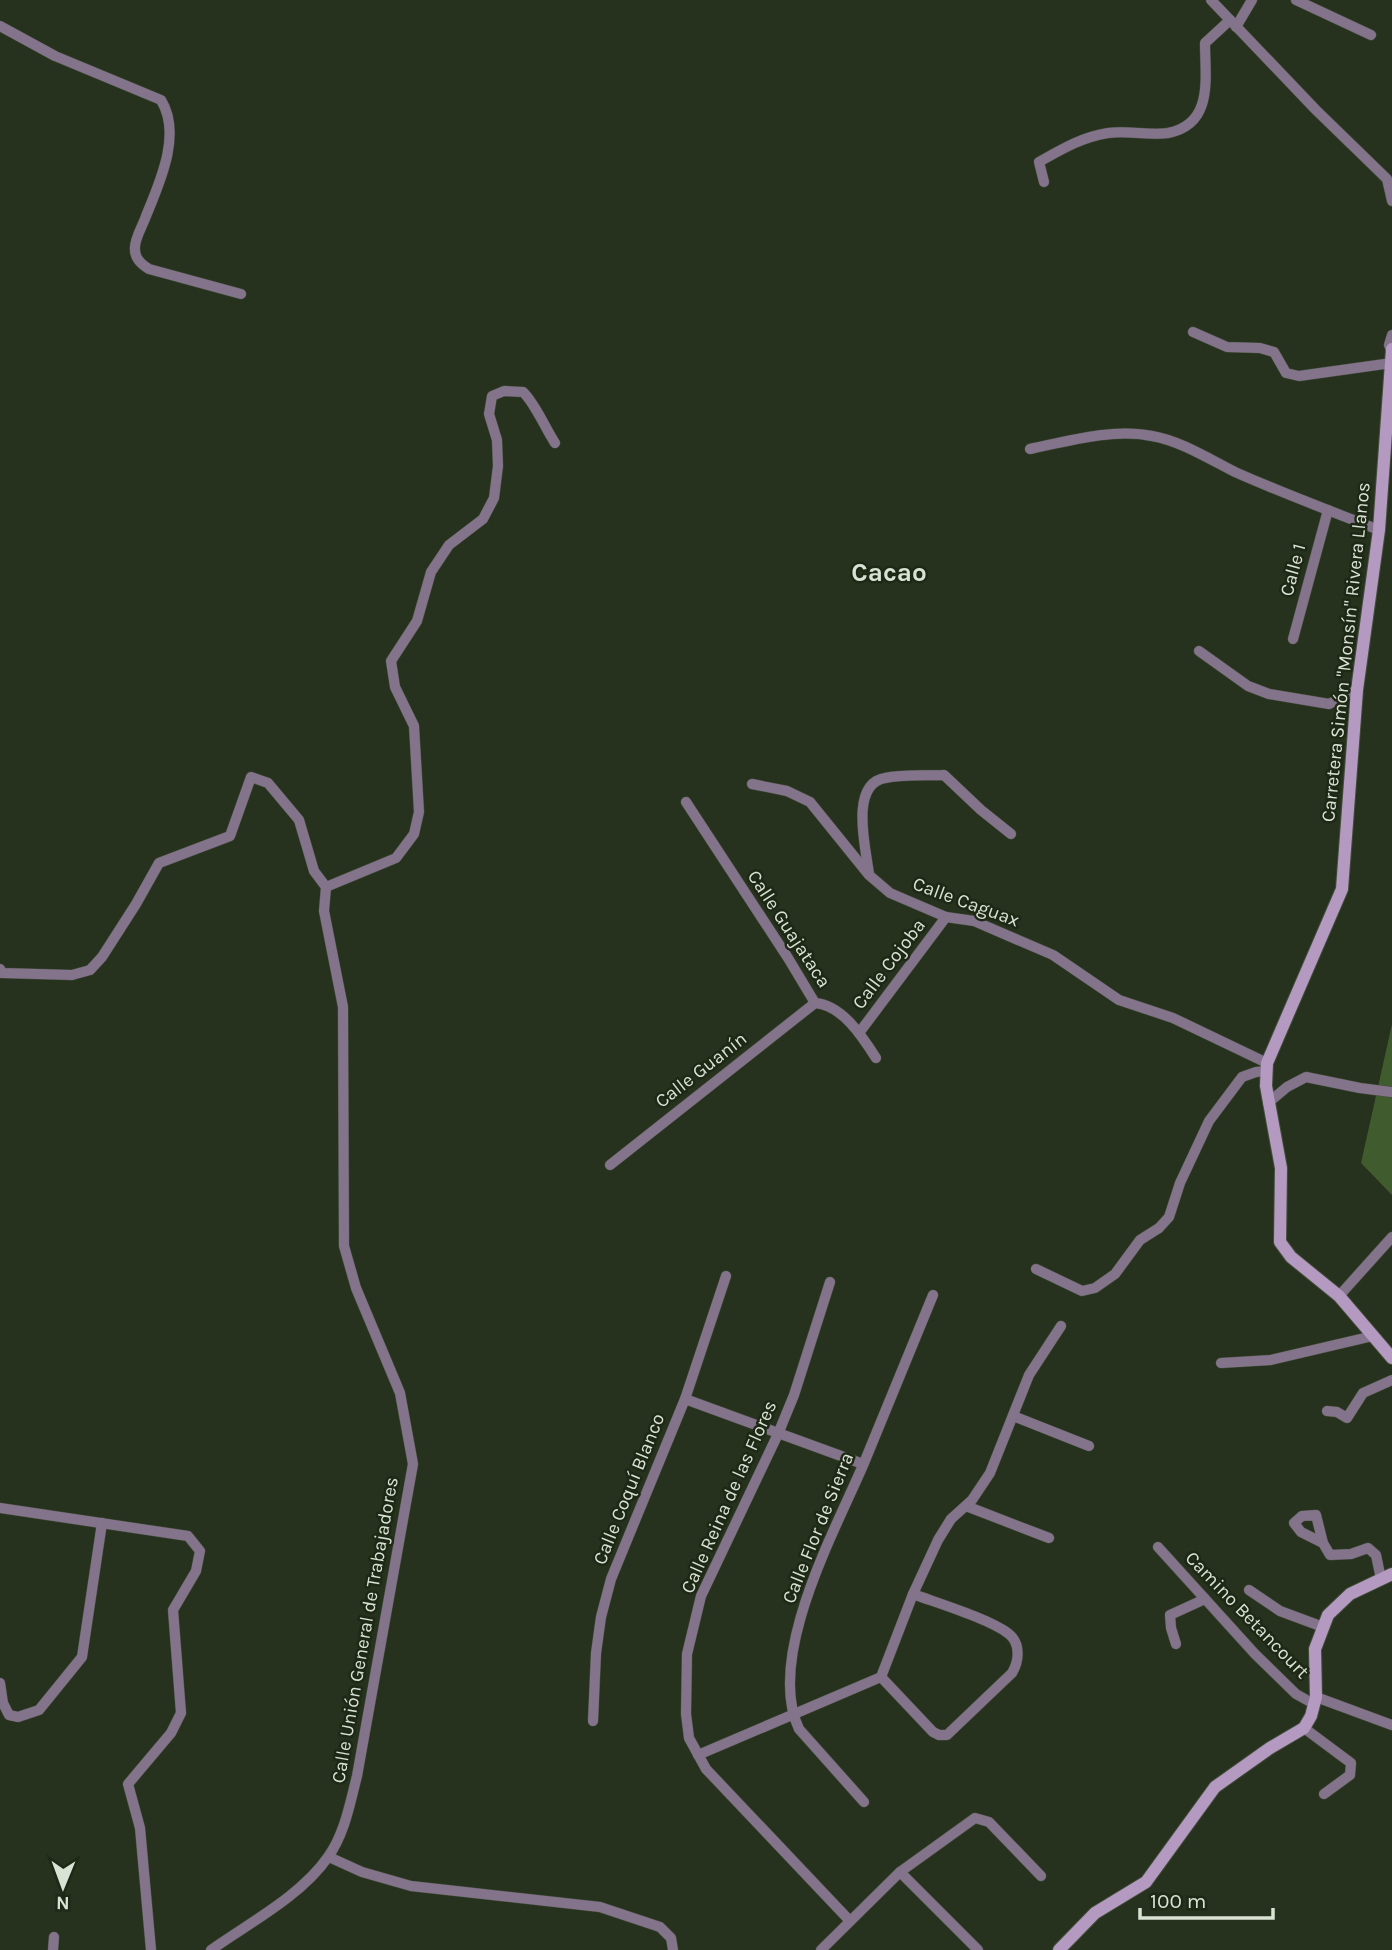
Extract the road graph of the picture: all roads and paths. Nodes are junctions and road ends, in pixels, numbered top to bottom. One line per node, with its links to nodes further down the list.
1 (1211, 0): 4 (street)
2 (1252, 0): 4 (street)
3 (1296, 0): 6 (street)
4 (1233, 23): 7 (street); 8 (street)
5 (0, 26): 9 (street)
6 (1371, 35)
7 (1044, 182)
8 (1392, 201)
9 (241, 294)
10 (1193, 332): 12 (street)
11 (1391, 343): 12 (street, Carretera Simón "Monsín" Rivera Llanos)
12 (1392, 363): 16 (street, Carretera Simón "Monsín" Rivera Llanos)
13 (555, 443): 24 (street)
14 (1030, 449): 15 (street)
15 (1328, 510): 16 (street); 17 (street, Calle 1)
16 (1379, 530): 19 (street, Carretera Simón "Monsín" Rivera Llanos)
17 (1293, 639)
18 (1199, 651): 19 (street)
19 (1357, 691): 30 (street, Carretera Simón "Monsín" Rivera Llanos)
20 (752, 784): 23 (street, Calle Caguax)
21 (686, 802): 27 (street, Calle Guajataca)
22 (1011, 834): 23 (street)
23 (869, 875): 25 (street, Calle Caguax)
24 (326, 887): 26 (street, Calle Unión General de Trabajadores); 73 (street, Calle Unión General de Trabajadores)
25 (946, 917): 28 (street, Calle Cojoba); 30 (street, Calle Caguax)
26 (0, 969)
27 (815, 1003): 28 (street, Calle Guajataca); 33 (street, Calle Guanín)
28 (859, 1033): 29 (street, Calle Guajataca)
29 (876, 1058)
30 (1266, 1067): 32 (street, Carretera Simón "Monsín" Rivera Llanos); 35 (street)
31 (1391, 1092): 32 (street)
32 (1268, 1103): 39 (street, Carretera Simón "Monsín" Rivera Llanos)
33 (610, 1165)
34 (1392, 1237): 39 (street)
35 (1036, 1269)
36 (726, 1276): 45 (street, Calle Coquí Blanco)
37 (830, 1282): 48 (street, Calle Reina de las Flores)
38 (933, 1296): 50 (street, Calle Flor de Sierra)
39 (1339, 1296): 41 (street, Carretera Simón "Monsín" Rivera Llanos)
40 (1061, 1326): 47 (street)
41 (1373, 1335): 42 (street, Carretera Simón "Monsín" Rivera Llanos); 43 (street)
42 (1392, 1358)
43 (1221, 1363)
44 (1392, 1380): 46 (street)
45 (685, 1399): 48 (street); 67 (street, Calle Coquí Blanco)
46 (1327, 1411)
47 (1013, 1416): 49 (street); 51 (street)
48 (778, 1434): 50 (street); 70 (street, Calle Reina de las Flores)
49 (1089, 1446)
50 (863, 1464): 66 (street, Calle Flor de Sierra)
51 (965, 1506): 54 (street); 59 (street)
52 (0, 1508): 53 (street)
53 (102, 1523): 64 (street); 79 (street)
54 (1048, 1538)
55 (1323, 1543): 57 (street)
56 (1158, 1547): 60 (street, Camino Betancourt)
57 (1386, 1576): 61 (street)
58 (1249, 1590): 61 (street)
59 (913, 1594): 63 (street); 63 (street)
60 (1205, 1599): 62 (street); 65 (street, Camino Betancourt)
61 (1323, 1627): 65 (street)
62 (1176, 1644)
63 (881, 1677): 66 (street)
64 (0, 1683)
65 (1315, 1700): 68 (street, Camino Betancourt); 69 (street)
66 (793, 1716): 70 (street); 72 (street, Calle Flor de Sierra)
67 (593, 1721)
68 (1392, 1725)
69 (1304, 1728): 71 (street); 84 (street)
70 (698, 1755): 76 (street, Calle Reina de las Flores)
71 (1324, 1794)
72 (864, 1802)
73 (329, 1857): 80 (street, Calle Unión General de Trabajadores); 81 (street)
74 (900, 1872): 75 (street); 76 (street); 83 (street)
75 (1041, 1876)
76 (850, 1921): 82 (street)
77 (54, 1937): 78 (street)
78 (53, 1950)
79 (151, 1950)
80 (211, 1950)
81 (673, 1950)
82 (821, 1950)
83 (978, 1950)
84 (1059, 1950)

